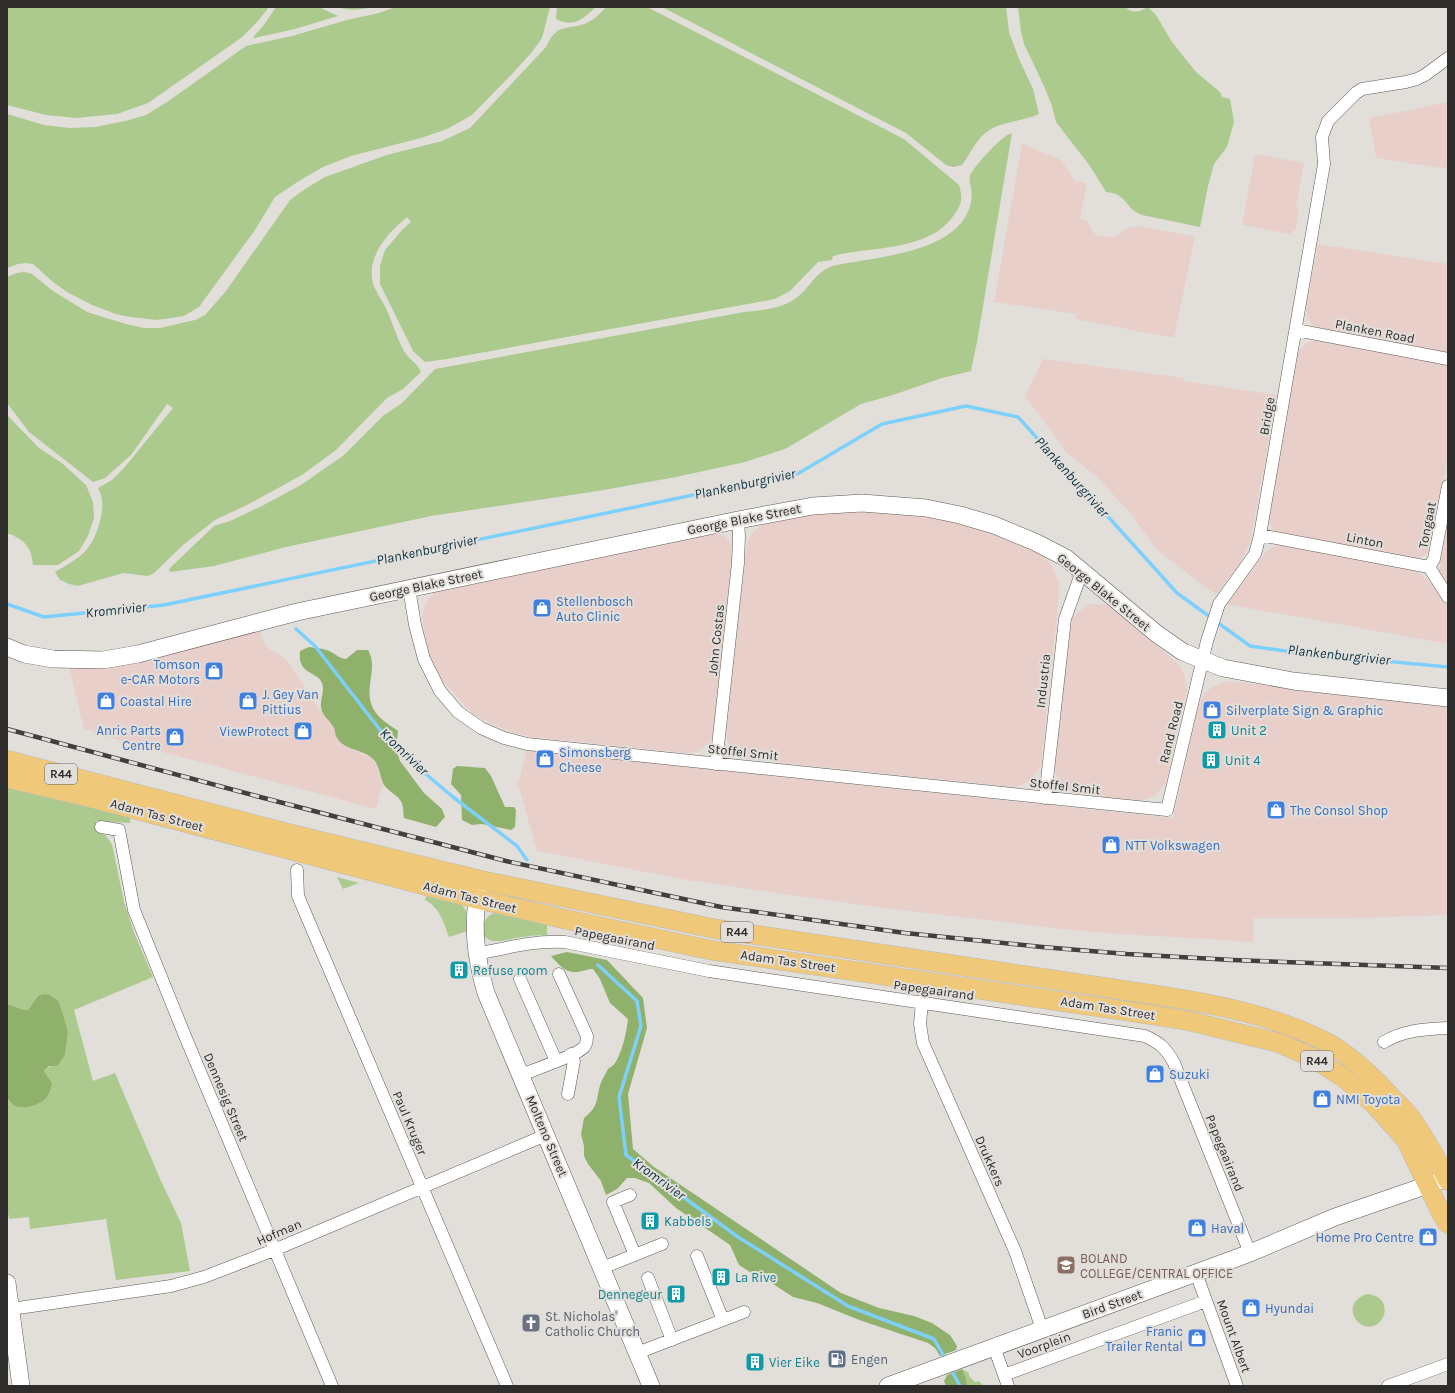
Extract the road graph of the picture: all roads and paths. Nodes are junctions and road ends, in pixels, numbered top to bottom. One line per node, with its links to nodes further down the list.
1 (1448, 58): 2 (street, Bridge)
2 (1296, 330): 3 (street, Planken Road); 6 (street, Bridge)
3 (1448, 359)
4 (1448, 486): 7 (street, Tongaat)
5 (738, 520): 8 (street, George Blake Street); 9 (street, George Blake Street); 15 (street, John Costas)
6 (1260, 535): 7 (street, Linton); 12 (street, Bridge)
7 (1428, 567): 10 (street)
8 (1082, 571): 12 (street, George Blake Street); 17 (street, Industria)
9 (409, 588): 11 (street, George Blake Street); 15 (street, Stoffel Smit)
10 (1448, 597)
11 (7, 647)
12 (1203, 660): 13 (street, George Blake Street); 18 (street, Rand Road)
13 (1448, 698)
14 (7, 760): 21 (main road, Adam Tas Street / R44)
15 (716, 764): 17 (street, Stoffel Smit)
16 (7, 778): 22 (main road, Adam Tas Street / R44)
17 (1045, 798): 18 (street, Stoffel Smit)
18 (1167, 810)
19 (101, 827): 42 (street, Dennesig Street)
20 (298, 870): 38 (street, Paul Kruger)
21 (480, 880): 22 (street, Molteno Street); 26 (main road, Adam Tas Street / R44)
22 (477, 899): 23 (street, Molteno Street); 28 (main road, Adam Tas Street / R44)
23 (477, 954): 27 (street, Papegaairand); 33 (street, Molteno Street)
24 (559, 974): 31 (street)
25 (520, 979): 32 (street)
26 (1156, 994): 28 (main road); 36 (main road, Adam Tas Street / R44)
27 (922, 1002): 43 (street, Papegaairand); 54 (street, Drukkers)
28 (1153, 1014): 37 (main road, Adam Tas Street / R44)
29 (1448, 1028): 30 (street)
30 (1384, 1042)
31 (571, 1054): 32 (street); 34 (street)
32 (550, 1063): 33 (street)
33 (521, 1075): 35 (street, Molteno Street)
34 (568, 1094)
35 (546, 1135): 38 (street, Hofman); 46 (street, Molteno Street)
36 (1448, 1179): 37 (street, Bird Street)
37 (1428, 1185): 40 (main road, Adam Tas Street / R44); 43 (street, Bird Street)
38 (422, 1186): 42 (street, Hofman); 62 (street, Paul Kruger)
39 (630, 1195): 44 (street)
40 (1448, 1224)
41 (662, 1244): 44 (street)
42 (274, 1250): 51 (street, Hofman); 61 (street, Dennesig Street)
43 (1250, 1253): 47 (street, Bird Street)
44 (635, 1255): 46 (street)
45 (697, 1256): 53 (street)
46 (602, 1268): 57 (street, Molteno Street)
47 (1196, 1273): 50 (street, Mount Albert); 54 (street, Bird Street)
48 (648, 1278): 55 (street)
49 (7, 1283): 51 (street)
50 (1206, 1301): 59 (street, Voorplein); 65 (street, Mount Albert)
51 (11, 1309): 60 (street)
52 (744, 1312): 53 (street)
53 (723, 1320): 55 (street)
54 (1042, 1329): 56 (street, Bird Street)
55 (672, 1340): 57 (street)
56 (994, 1347): 59 (street); 64 (street, Bird Street)
57 (637, 1353): 63 (street, Molteno Street)
58 (1448, 1364): 66 (street)
59 (1006, 1380)
60 (21, 1386)
61 (332, 1386)
62 (507, 1386)
63 (651, 1386)
64 (888, 1386)
65 (1237, 1386)
66 (1388, 1386)

